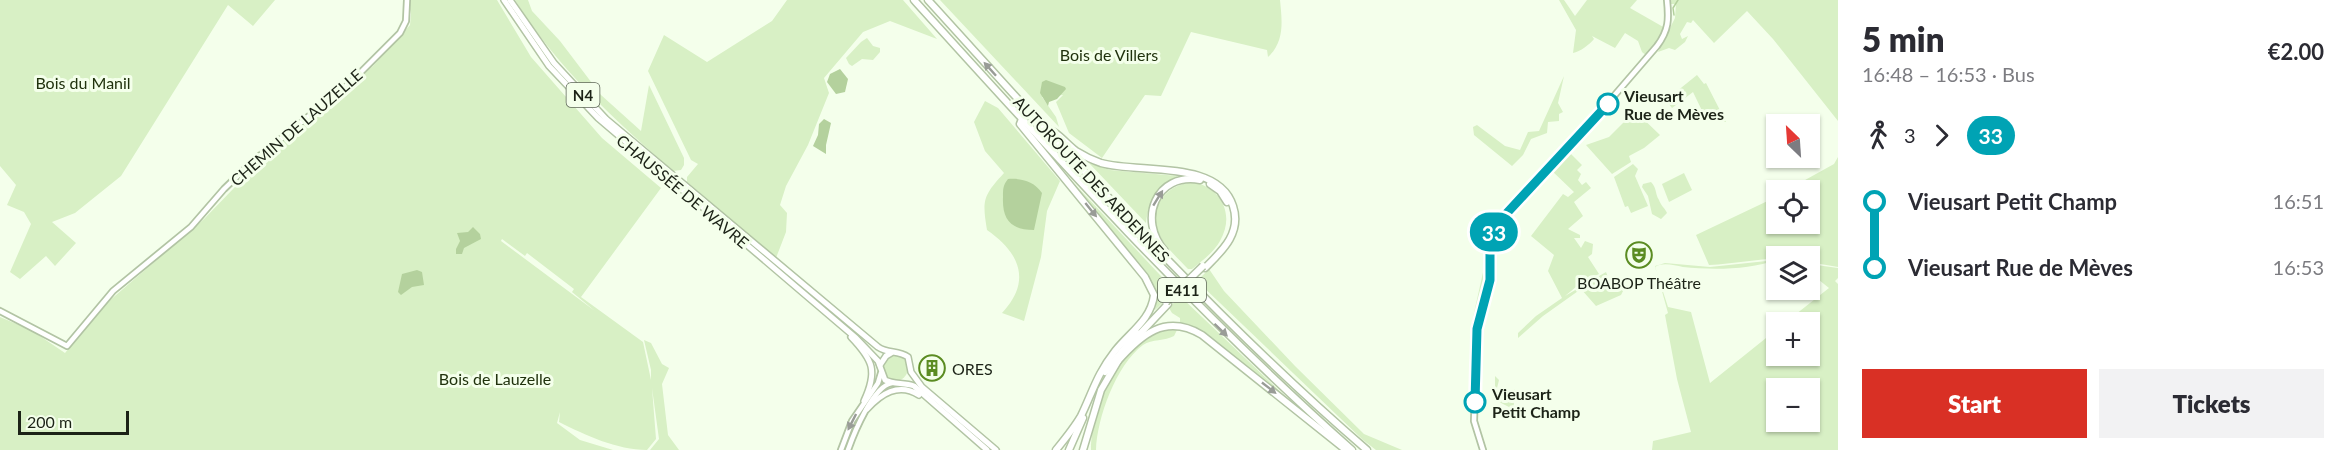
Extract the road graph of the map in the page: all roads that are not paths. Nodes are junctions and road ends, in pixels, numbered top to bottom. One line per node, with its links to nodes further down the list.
1 (407, 0): 12 (street, CHEMIN DE LAUZELLE)
2 (504, 0): 13 (main road, CHAUSSÉE DE WAVRE / N4)
3 (510, 0): 14 (main road, CHAUSSÉE DE WAVRE / N4)
4 (914, 0): 7 (highway, AUTOROUTE DES ARDENNES / E411)
5 (928, 0): 8 (highway, AUTOROUTE DES ARDENNES / E411, one-way to 5)
6 (1667, 0): 39 (street)
7 (1022, 119): 22 (highway, one-way to 22); 37 (highway, AUTOROUTE DES ARDENNES / E411, one-way to 37)
8 (1043, 128): 9 (highway, AUTOROUTE DES ARDENNES / E411); 10 (highway)
9 (1163, 256): 10 (highway, one-way to 10); 38 (highway, AUTOROUTE DES ARDENNES / E411)
10 (1204, 267): 11 (highway, bridge)
11 (1167, 303): 15 (highway); 17 (highway)
12 (0, 311)
13 (836, 320): 16 (main road, CHAUSSÉE DE WAVRE / N4); 24 (main road)
14 (891, 353): 16 (main road); 18 (main road, CHAUSSÉE DE WAVRE / N4)
15 (1117, 362): 26 (highway); 36 (highway, one-way to 36)
16 (880, 365): 19 (main road)
17 (1109, 367): 27 (highway); 34 (highway)
18 (911, 372): 21 (main road); 31 (main road, CHAUSSÉE DE WAVRE / N4)
19 (881, 373): 20 (main road); 24 (street)
20 (892, 383): 21 (main road); 25 (street)
21 (901, 383): 23 (main road)
22 (1094, 383): 27 (highway); 32 (highway)
23 (926, 398): 25 (main road); 30 (main road)
24 (864, 401): 28 (street, one-way to 28)
25 (867, 410): 29 (street)
26 (1094, 414): 34 (highway); 35 (highway)
27 (1082, 420): 33 (highway)
28 (841, 450)
29 (848, 450)
30 (987, 450)
31 (996, 450)
32 (1056, 450)
33 (1069, 450)
34 (1082, 450)
35 (1089, 450)
36 (1346, 450)
37 (1352, 450)
38 (1367, 450)
39 (1483, 450)

